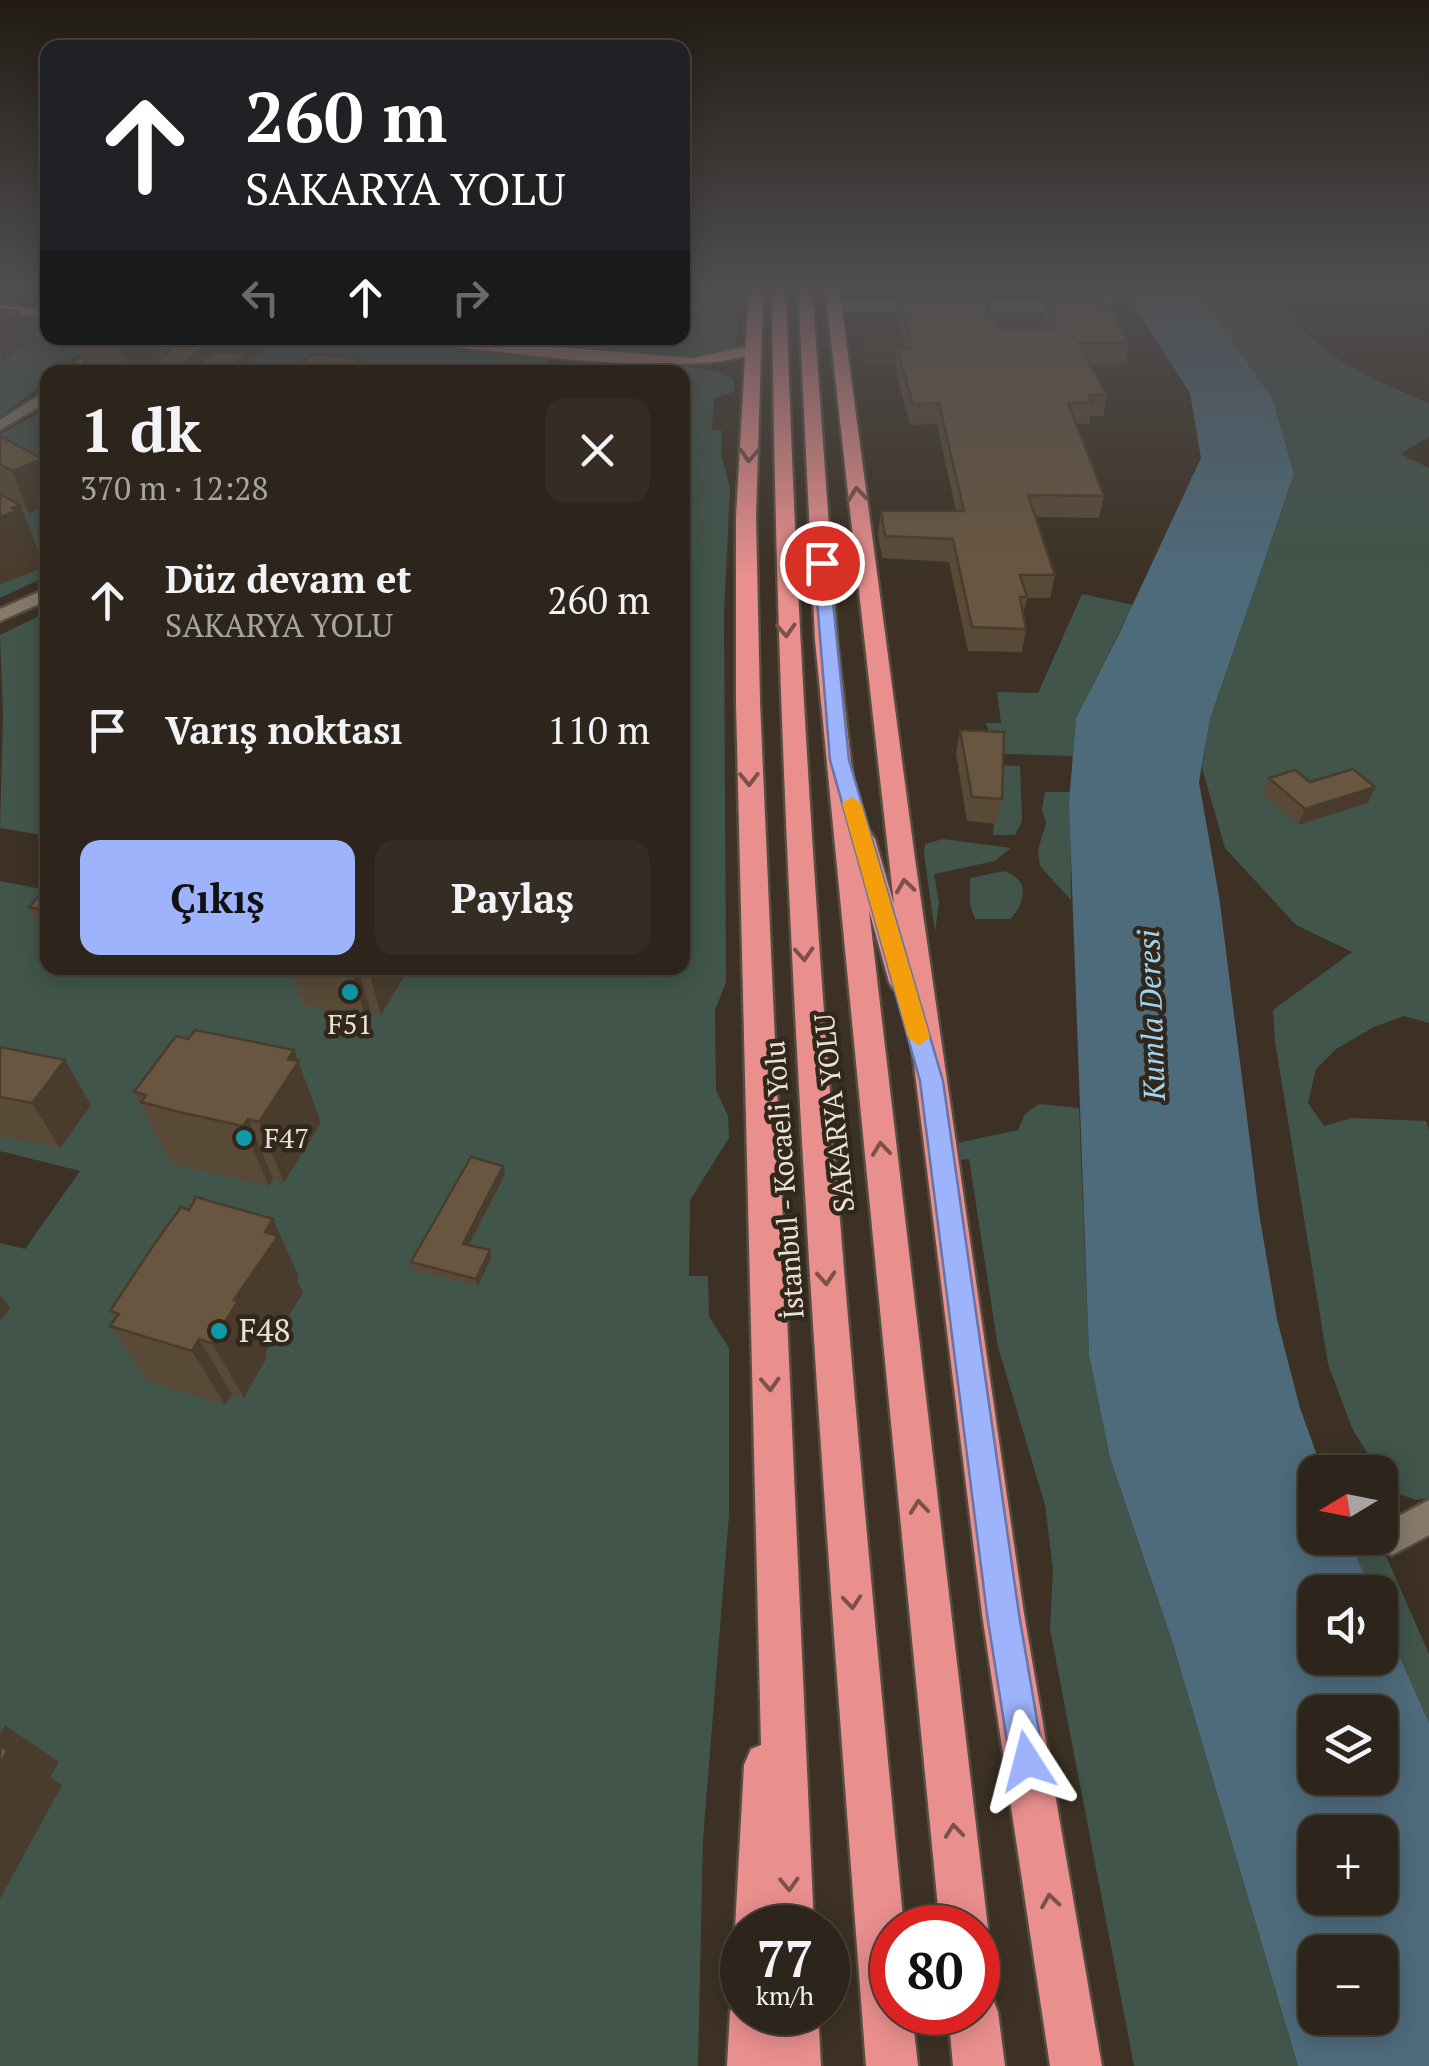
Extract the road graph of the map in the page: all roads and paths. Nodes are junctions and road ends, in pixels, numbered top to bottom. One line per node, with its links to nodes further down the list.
1 (744, 383): 10 (highway, one-way to 10)
2 (780, 383): 7 (highway, İstanbul - Kocaeli Yolu)
3 (810, 383): 11 (highway, SAKARYA YOLU)
4 (844, 383): 12 (highway, one-way to 4)
5 (40, 399): 6 (street)
6 (0, 426)
7 (780, 446): 10 (highway); 25 (highway, İstanbul - Kocaeli Yolu, one-way to 25)
8 (40, 597): 9 (street)
9 (0, 616)
10 (747, 646): 15 (highway, one-way to 15)
11 (840, 760): 12 (highway); 18 (highway, SAKARYA YOLU, one-way to 11)
12 (932, 1081): 19 (highway, one-way to 12)
13 (1429, 1517): 14 (street)
14 (1398, 1535)
15 (778, 1552): 16 (highway); 17 (highway, one-way to 17)
16 (760, 1905)
17 (789, 1905)
18 (962, 1905)
19 (1057, 1944): 27 (highway); 28 (highway)
20 (754, 2035): 23 (highway)
21 (794, 2035): 24 (highway)
22 (976, 2035): 26 (highway)
23 (752, 2066)
24 (795, 2066)
25 (892, 2066)
26 (979, 2066)
27 (1076, 2066)
28 (1086, 2066)

